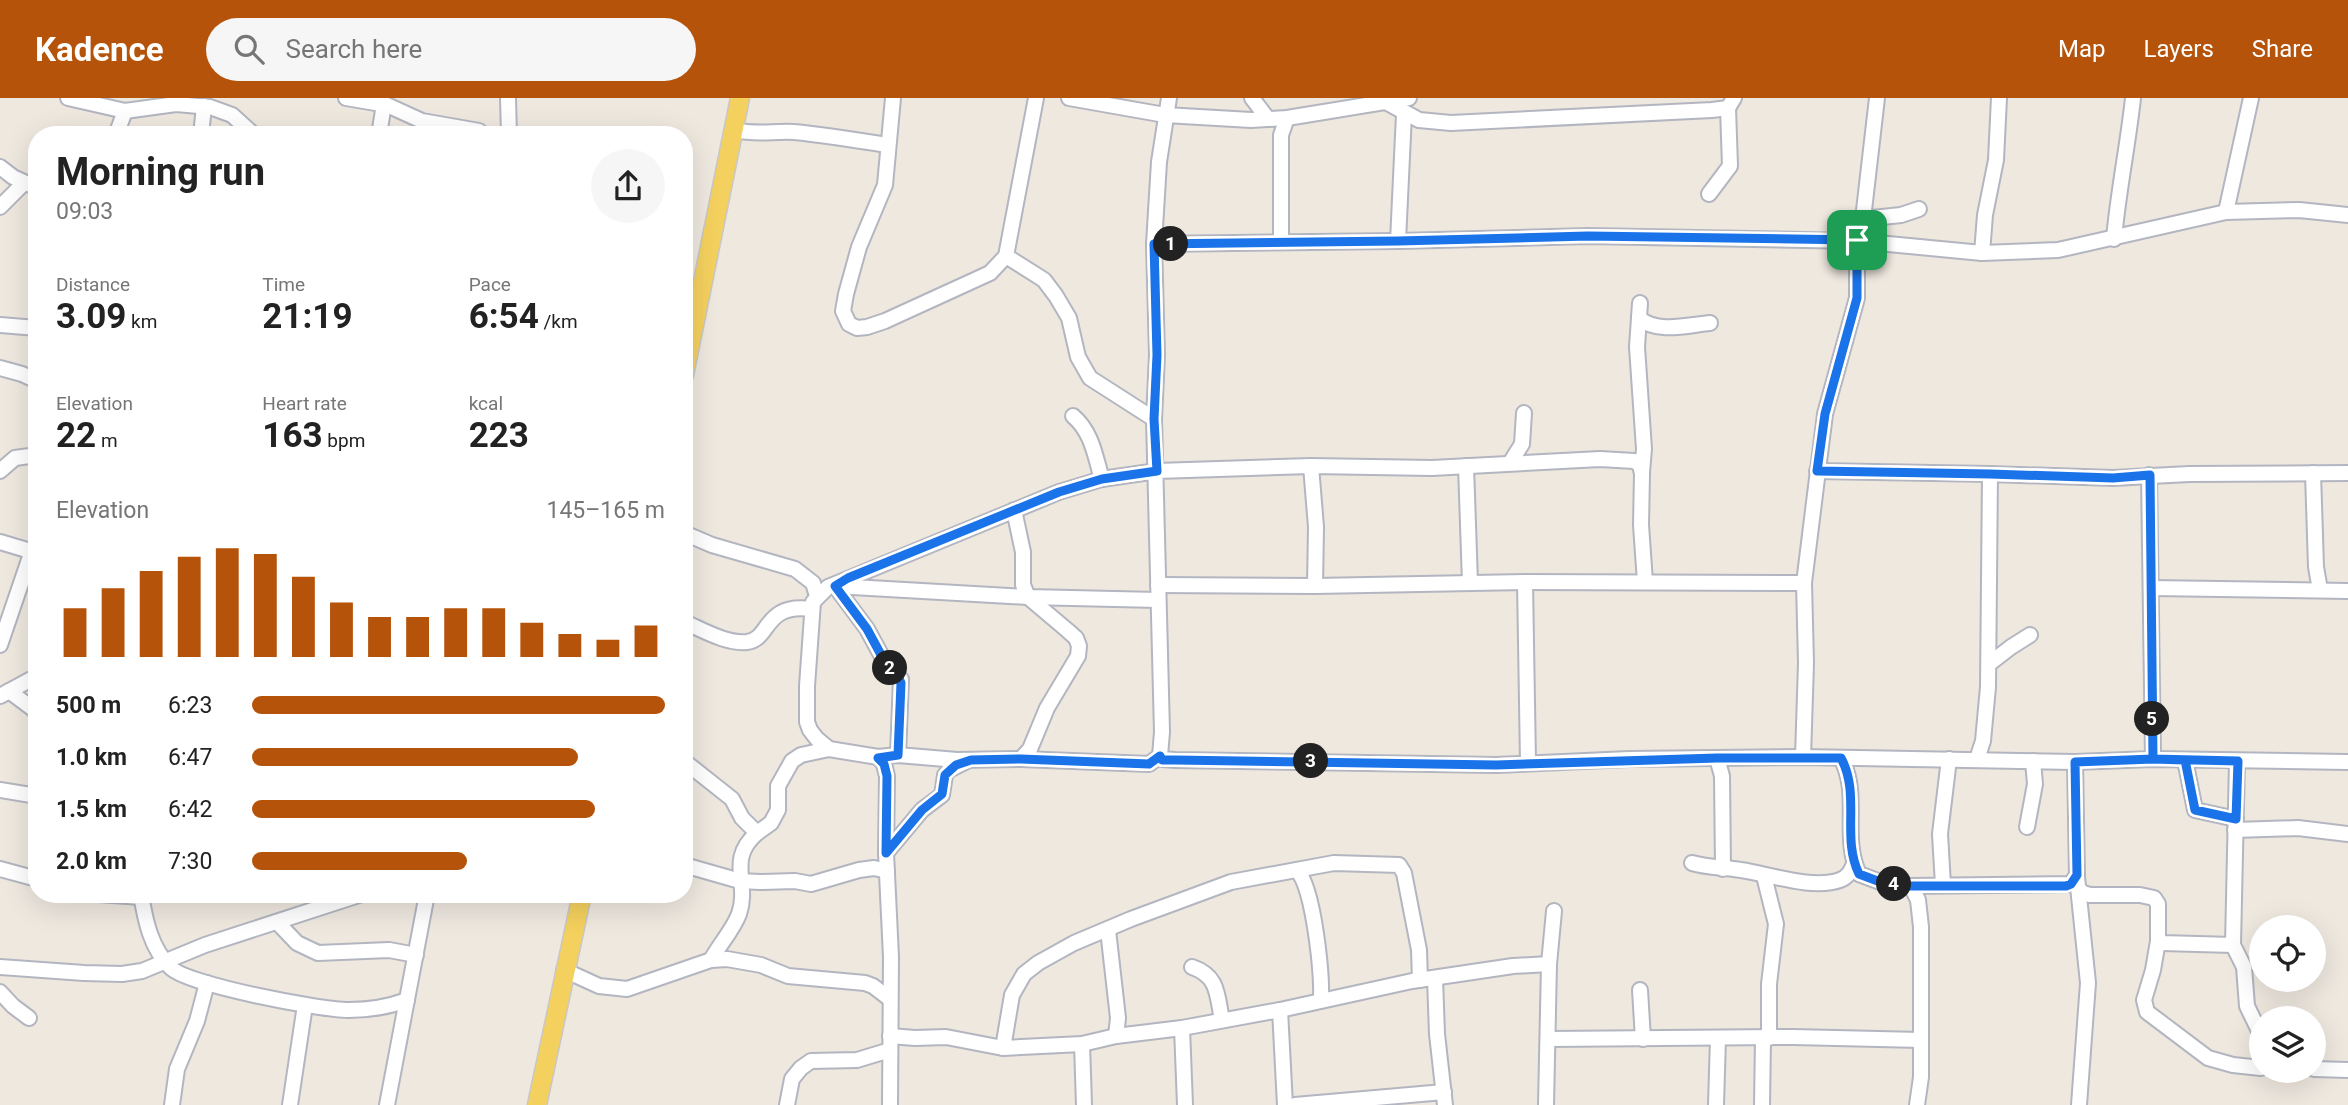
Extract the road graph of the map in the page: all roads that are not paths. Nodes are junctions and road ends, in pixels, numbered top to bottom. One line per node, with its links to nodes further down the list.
1 (68, 98): 20 (street)
2 (346, 98): 16 (street)
3 (508, 98): 31 (street)
4 (740, 98): 32 (main road)
5 (893, 98): 33 (street)
6 (1036, 98): 49 (street)
7 (1069, 98): 23 (street)
8 (1169, 98): 23 (street)
9 (1252, 98): 25 (street)
10 (1409, 98): 17 (street)
11 (1610, 98): 22 (street)
12 (1877, 98): 42 (street)
13 (2000, 98): 48 (street)
14 (2133, 98): 43 (street)
15 (2251, 98): 40 (street)
16 (387, 102): 29 (street); 30 (street)
17 (1386, 103): 21 (street); 24 (street)
18 (1731, 103): 22 (street); 37 (street)
19 (208, 104): 20 (street); 27 (street); 28 (street)
20 (125, 111): 26 (street)
21 (1404, 114): 22 (street); 45 (street)
22 (1609, 114)
23 (1165, 115): 25 (street); 47 (street)
24 (1287, 118): 25 (street); 46 (street)
25 (1268, 119)
26 (119, 126)
27 (203, 126)
28 (244, 126)
29 (381, 126)
30 (450, 126)
31 (509, 126)
32 (734, 130): 33 (street); 55 (main road)
33 (887, 145): 49 (street)
34 (0, 167): 35 (street)
35 (28, 184)
36 (28, 188): 38 (street)
37 (1709, 194)
38 (0, 207)
39 (1919, 209): 42 (street)
40 (2226, 212): 41 (street); 43 (street)
41 (2348, 215)
42 (1863, 219): 44 (street)
43 (2113, 239): 48 (street)
44 (1857, 240): 45 (street); 48 (street); 67 (street)
45 (1398, 241): 46 (street)
46 (1281, 243): 47 (street)
47 (1154, 244): 60 (street)
48 (1982, 253)
49 (1006, 256): 60 (street)
50 (1640, 303): 51 (street)
51 (1639, 318): 52 (street); 70 (street)
52 (1710, 323)
53 (0, 325): 54 (street)
54 (28, 327)
55 (693, 328)
56 (0, 368): 57 (street)
57 (28, 376)
58 (1524, 413): 62 (street)
59 (1073, 416): 73 (street)
60 (1154, 419): 66 (street)
61 (28, 456): 65 (street)
62 (1510, 463): 64 (street); 70 (street)
63 (1311, 466): 64 (street); 66 (street); 84 (street)
64 (1466, 466): 81 (street)
65 (0, 471)
66 (1157, 471): 73 (street); 88 (street)
67 (1817, 471): 71 (street); 82 (street)
68 (2314, 473): 69 (street); 72 (street); 86 (street)
69 (2348, 473)
70 (1642, 474): 80 (street)
71 (1990, 474): 72 (street); 94 (street)
72 (2150, 475): 85 (street)
73 (1102, 479): 74 (street)
74 (1014, 510): 83 (street); 89 (street)
75 (693, 537): 90 (street)
76 (0, 542): 77 (street)
77 (28, 550)
78 (28, 568): 93 (street)
79 (1525, 582): 80 (street); 81 (street); 115 (street)
80 (1645, 582): 82 (street)
81 (1469, 583): 84 (street)
82 (1804, 583): 101 (street)
83 (835, 586): 89 (street); 90 (street); 99 (street)
84 (1315, 586): 88 (street)
85 (2151, 588): 86 (street); 108 (street)
86 (2320, 590): 87 (street)
87 (2348, 591)
88 (1158, 592): 89 (street); 100 (street)
89 (1028, 597): 105 (street)
90 (814, 603): 91 (street); 98 (street)
91 (693, 626)
92 (2030, 635): 94 (street)
93 (0, 645)
94 (1989, 664): 107 (street)
95 (28, 681): 96 (street)
96 (4, 693): 97 (street)
97 (28, 707)
98 (829, 749): 102 (street); 121 (street)
99 (898, 755): 102 (street); 109 (street)
100 (1160, 756): 105 (street); 115 (street)
101 (1803, 757): 103 (street); 104 (street)
102 (878, 758): 123 (street)
103 (1717, 758): 115 (street); 128 (street)
104 (1841, 758): 106 (street); 125 (street)
105 (1021, 759): 109 (street)
106 (1949, 759): 107 (street); 135 (street)
107 (1978, 759): 111 (street)
108 (2153, 759): 110 (street); 113 (street)
109 (971, 760): 123 (street)
110 (2185, 760): 112 (street); 119 (street)
111 (2033, 761): 113 (street); 120 (street)
112 (2238, 761): 114 (street); 119 (street)
113 (2075, 762): 134 (street)
114 (2348, 762)
115 (1528, 763)
116 (693, 768): 121 (street)
117 (0, 790): 118 (street)
118 (28, 795)
119 (2235, 824): 122 (street); 146 (street)
120 (2027, 827)
121 (757, 833): 133 (street)
122 (2348, 834)
123 (886, 853): 130 (street)
124 (1692, 863): 128 (street)
125 (1854, 864): 131 (street); 136 (street)
126 (693, 868): 133 (street)
127 (0, 869): 132 (street)
128 (1723, 869): 131 (street)
129 (1297, 870): 144 (street); 154 (street); 160 (street)
130 (887, 871): 133 (street); 158 (street)
131 (1764, 876): 170 (street)
132 (28, 877)
133 (740, 881): 149 (street)
134 (2077, 883): 135 (street); 145 (street); 196 (street)
135 (1939, 885): 136 (street); 137 (street)
136 (1911, 886): 137 (street)
137 (1919, 902): 173 (street)
138 (142, 903): 148 (street)
139 (335, 903): 143 (street)
140 (425, 903): 147 (street)
141 (580, 903): 153 (main road)
142 (1553, 911): 150 (street)
143 (277, 922): 147 (street); 148 (street)
144 (1108, 930): 168 (street); 176 (street)
145 (2158, 941): 146 (street); 177 (street)
146 (2233, 945): 164 (street)
147 (416, 955): 159 (street)
148 (165, 961): 151 (street); 155 (street)
149 (711, 961): 153 (street); 158 (street)
150 (1549, 964): 154 (street); 171 (street)
151 (0, 967)
152 (1192, 967): 166 (street)
153 (564, 970): 185 (main road)
154 (1427, 979): 160 (street); 180 (street)
155 (207, 983): 161 (street); 182 (street)
156 (1640, 990): 172 (street)
157 (0, 992): 162 (street)
158 (890, 999): 174 (street)
159 (407, 1000): 161 (street); 184 (street)
160 (1321, 1000): 163 (street)
161 (305, 1004): 183 (street)
162 (7, 1007): 165 (street)
163 (1280, 1010): 166 (street); 190 (street)
164 (2249, 1010)
165 (29, 1018)
166 (1222, 1020): 167 (street)
167 (1182, 1028): 168 (street); 189 (street)
168 (1116, 1036): 175 (street)
169 (1718, 1038): 170 (street); 172 (street); 193 (street)
170 (1766, 1038): 173 (street); 194 (street)
171 (1549, 1039): 172 (street); 192 (street)
172 (1643, 1040)
173 (1921, 1040): 195 (street)
174 (890, 1043): 176 (street); 186 (street); 187 (street)
175 (1082, 1044): 176 (street); 188 (street)
176 (1003, 1048)
177 (2249, 1067)
178 (2326, 1069): 179 (street)
179 (2348, 1069)
180 (1445, 1099): 181 (street)
181 (1387, 1101): 191 (street)
182 (172, 1105)
183 (290, 1105)
184 (387, 1105)
185 (537, 1105)
186 (788, 1105)
187 (890, 1105)
188 (1084, 1105)
189 (1185, 1105)
190 (1285, 1105)
191 (1294, 1105)
192 (1546, 1105)
193 (1716, 1105)
194 (1762, 1105)
195 (1917, 1105)
196 (2079, 1105)

